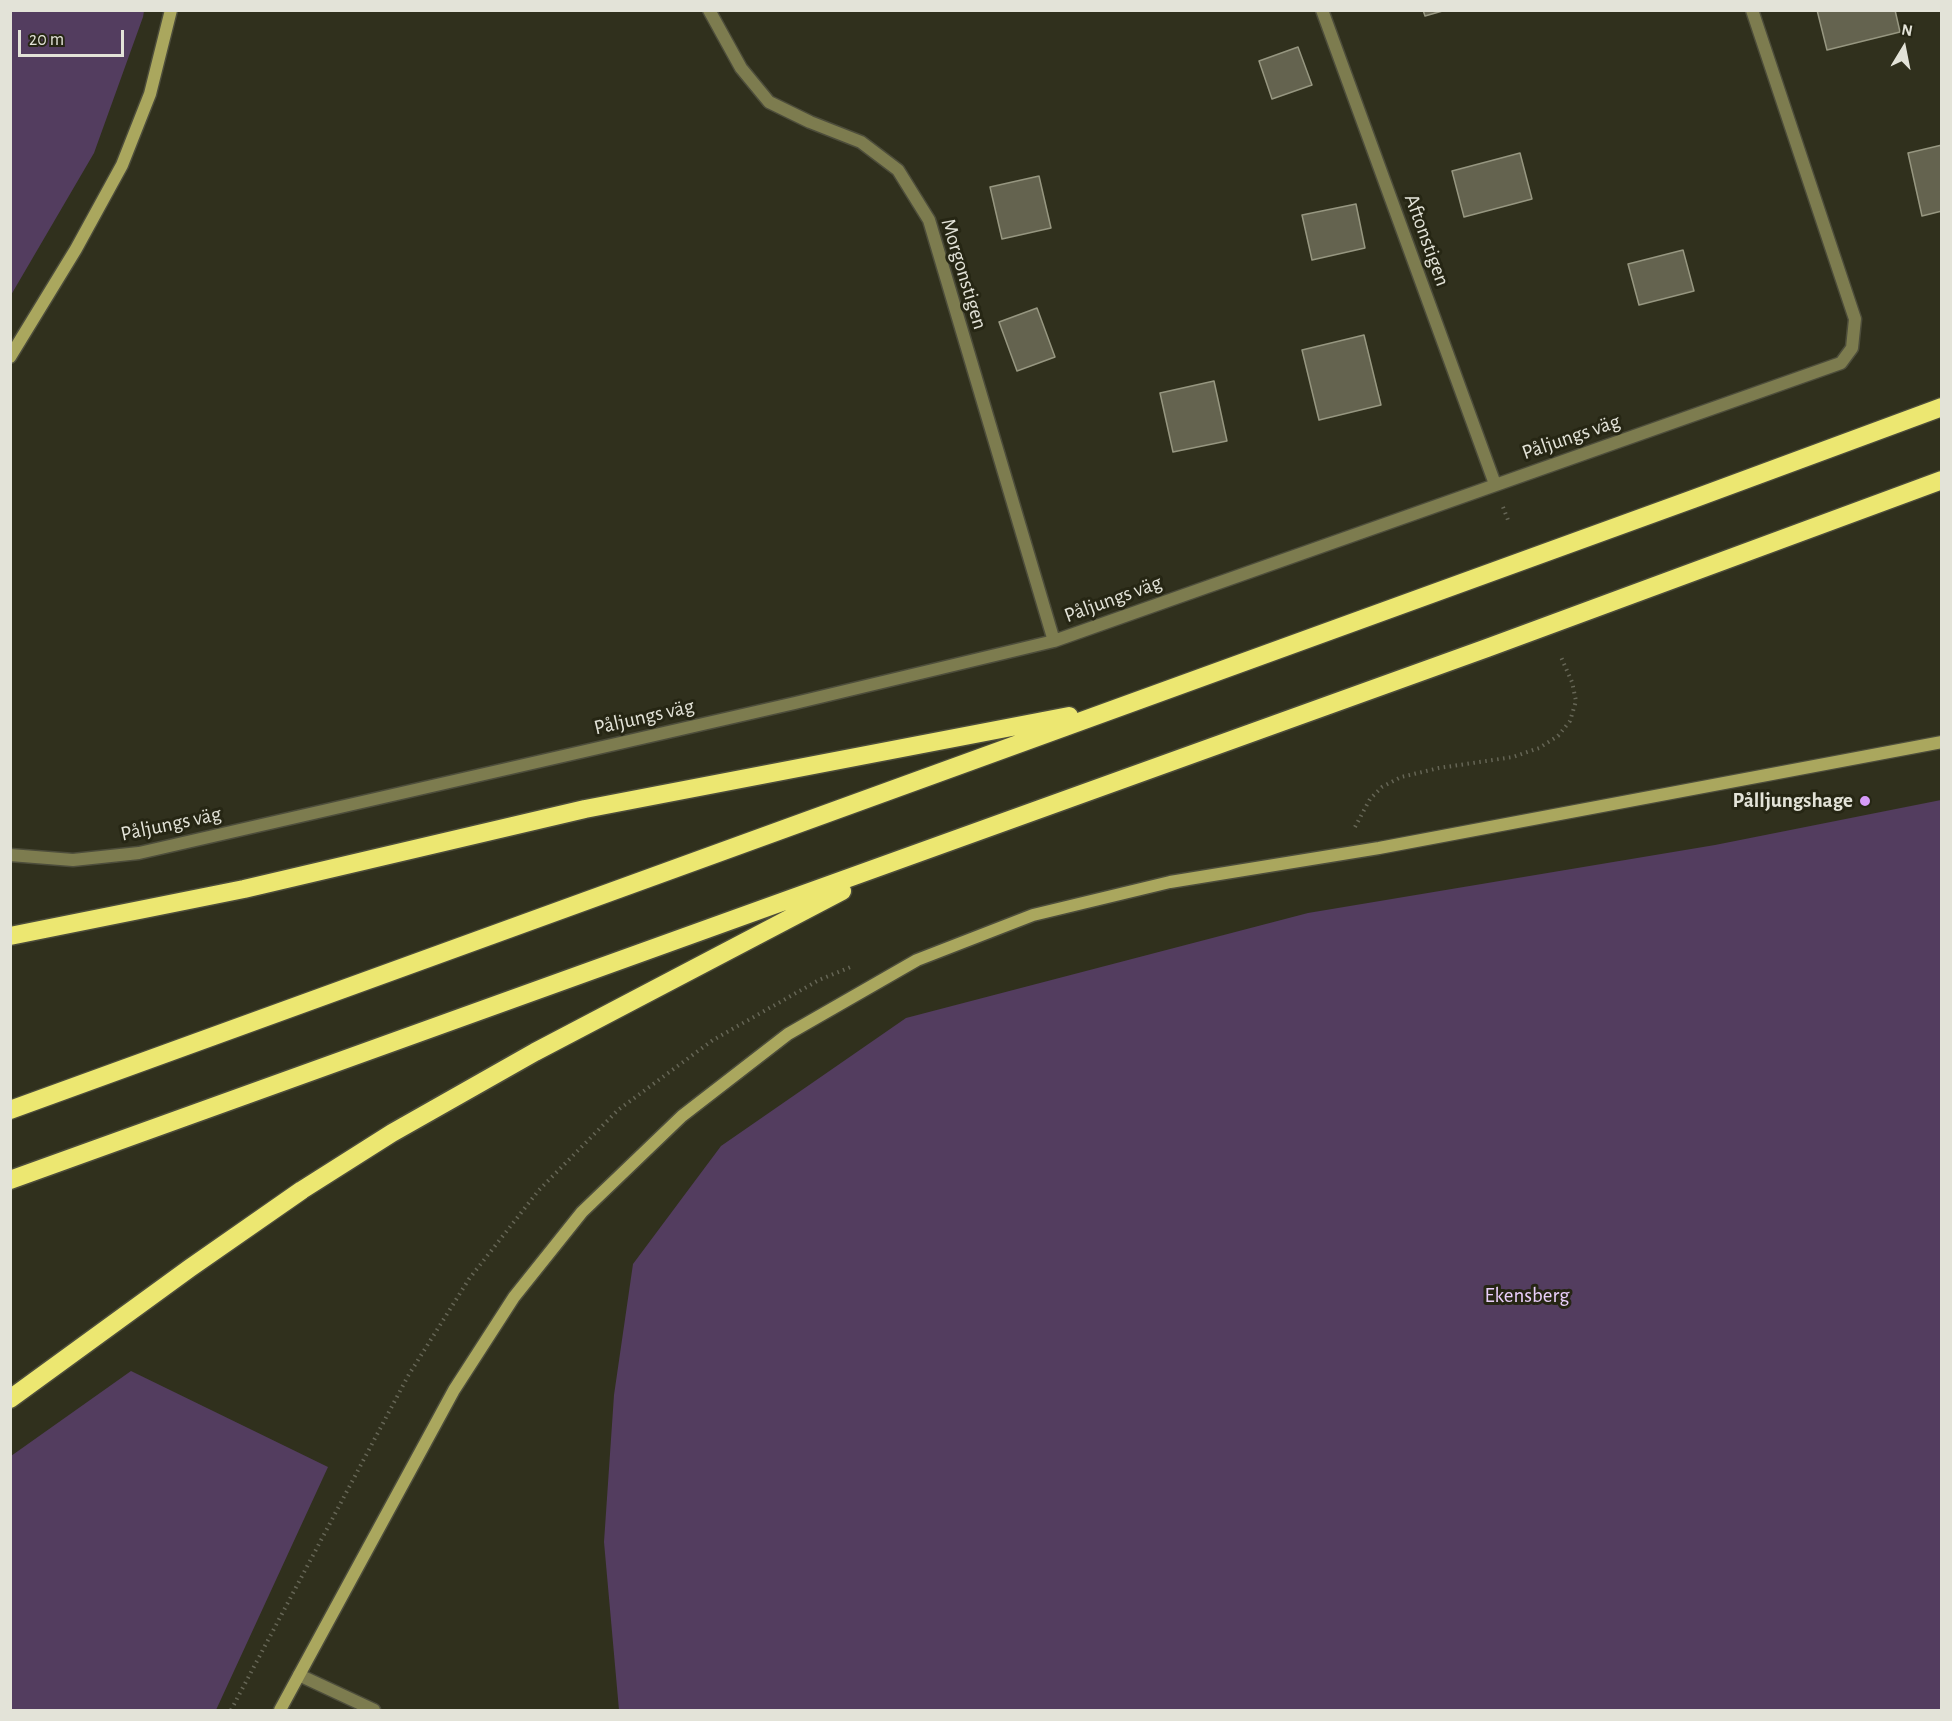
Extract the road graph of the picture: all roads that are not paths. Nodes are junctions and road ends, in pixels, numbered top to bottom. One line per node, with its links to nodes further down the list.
1 (171, 10): 5 (main road)
2 (709, 10): 9 (street, Morgonstigen)
3 (1322, 10): 8 (street, Aftonstigen)
4 (1752, 10): 8 (street, Påljungs väg)
5 (10, 357)
6 (1941, 407): 10 (highway)
7 (1941, 480): 13 (highway)
8 (1495, 484): 9 (street, Påljungs väg)
9 (1054, 641): 12 (street, Påljungs väg)
10 (1124, 705): 14 (highway); 15 (highway)
11 (1941, 742): 18 (main road)
12 (10, 855)
13 (904, 859): 16 (highway); 17 (highway)
14 (10, 936)
15 (10, 1110)
16 (10, 1180)
17 (10, 1399)
18 (299, 1675): 19 (main road); 20 (street)
19 (280, 1710)
20 (374, 1710)

